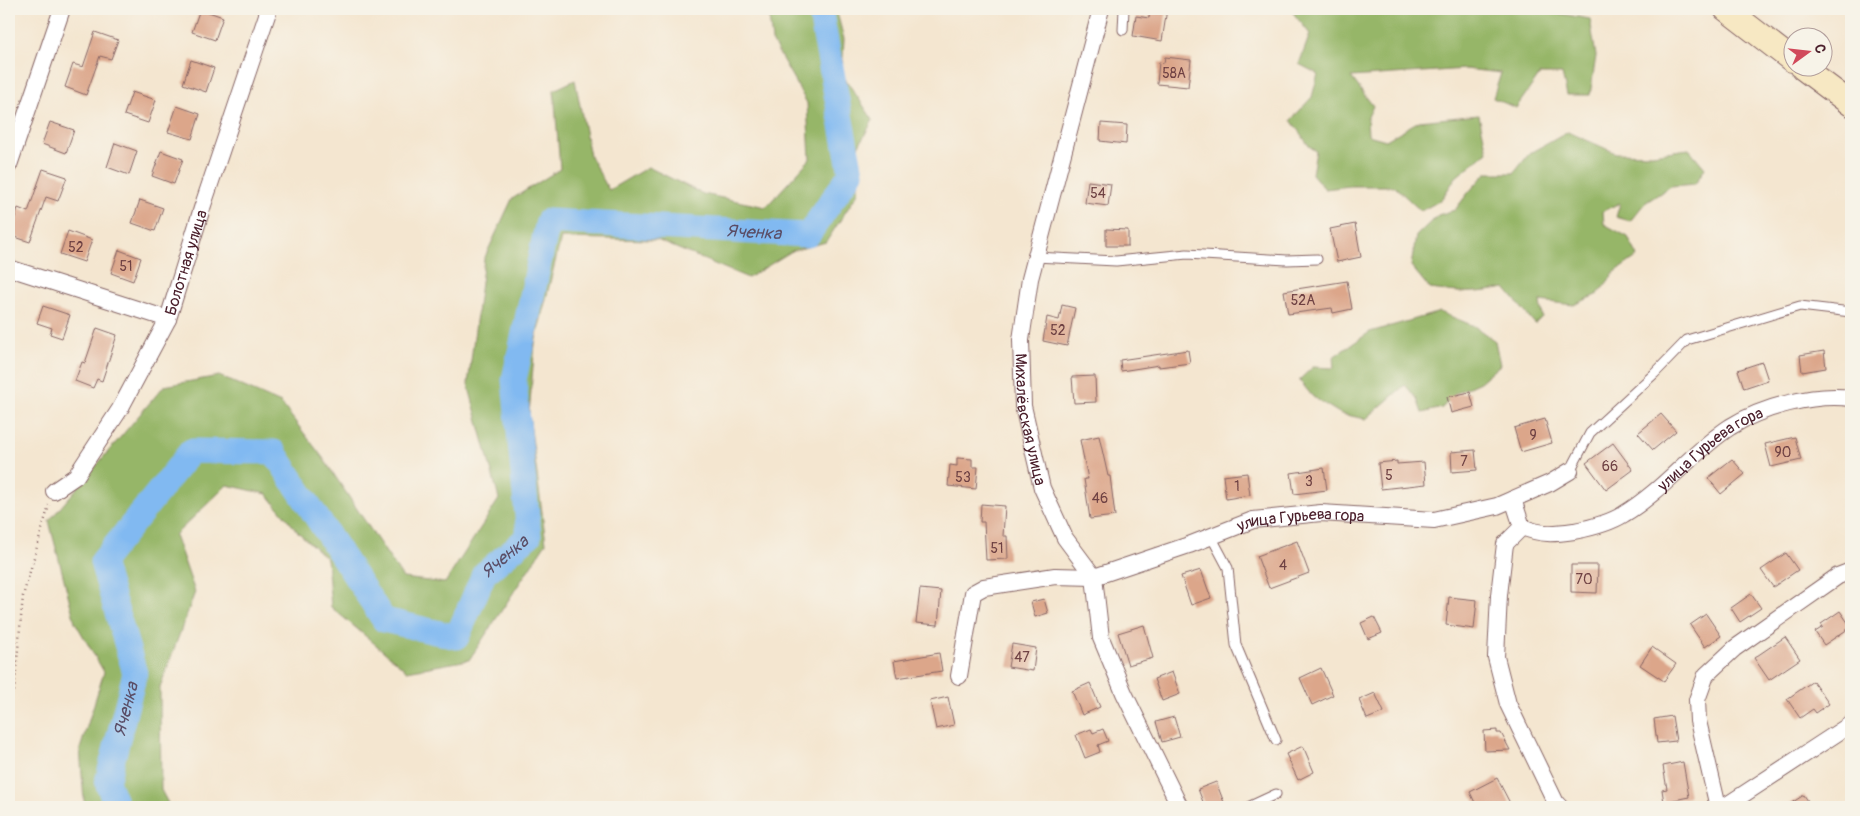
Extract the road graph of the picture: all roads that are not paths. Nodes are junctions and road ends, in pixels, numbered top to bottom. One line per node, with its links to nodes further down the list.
1 (62, 9): 10 (street)
2 (269, 9): 15 (street, Болотная улица)
3 (1101, 9): 11 (street, Михалёвская улица)
4 (1124, 9): 6 (lane)
5 (1726, 9): 7 (main road)
6 (1123, 30)
7 (1782, 52)
8 (1816, 78): 9 (main road)
9 (1851, 104)
10 (9, 165)
11 (1036, 257): 12 (lane); 23 (street, Михалёвская улица)
12 (1317, 259)
13 (9, 268): 15 (street)
14 (1851, 312): 17 (lane)
15 (168, 319): 18 (street, Болотная улица)
16 (1851, 398): 20 (street, улица Гурьева гора)
17 (1570, 471): 19 (street, улица Гурьева гора)
18 (54, 490)
19 (1513, 499): 20 (street); 21 (street, улица Гурьева гора)
20 (1522, 527): 30 (street)
21 (1211, 536): 23 (street, улица Гурьева гора); 26 (lane)
22 (1851, 571): 31 (street)
23 (1094, 577): 24 (street); 28 (street)
24 (960, 676)
25 (1851, 724): 32 (street)
26 (1276, 740)
27 (1276, 794): 29 (lane)
28 (1180, 807)
29 (1248, 807)
30 (1560, 807)
31 (1718, 807)
32 (1724, 807)

